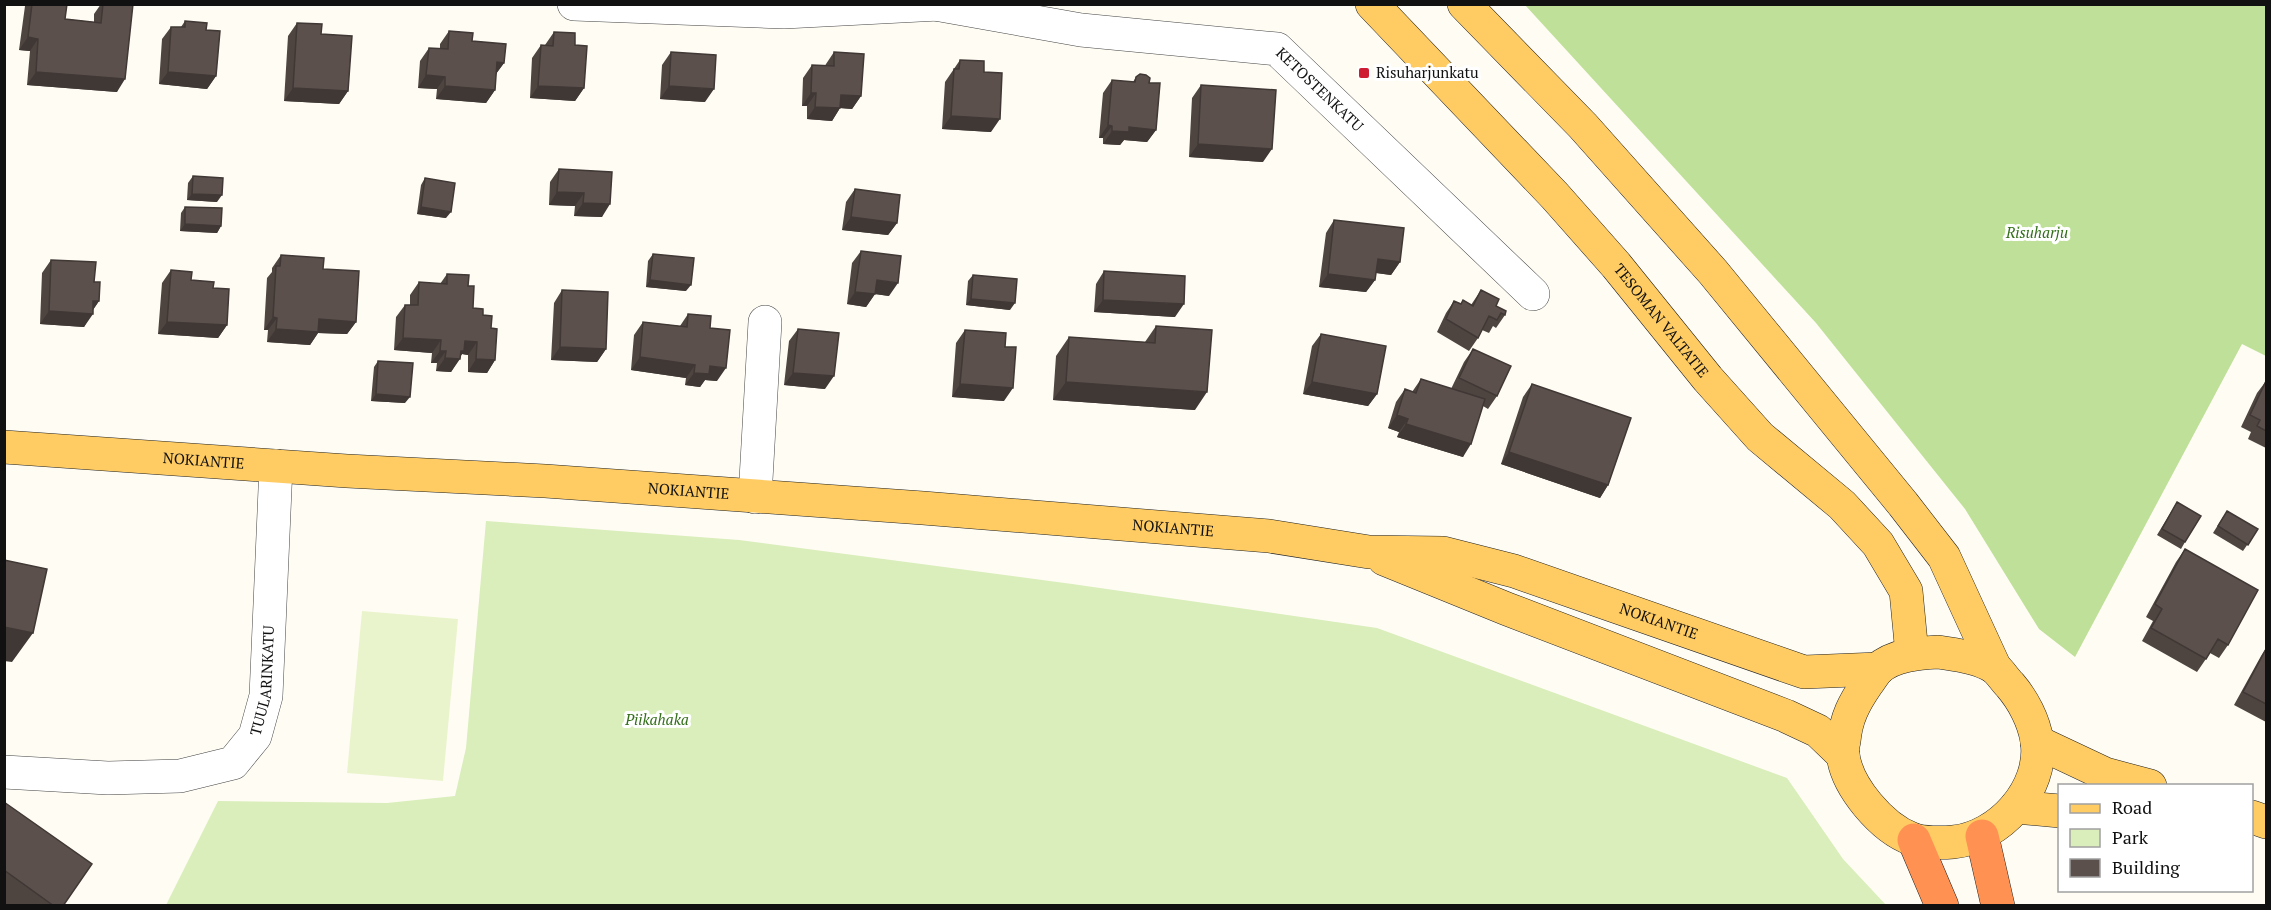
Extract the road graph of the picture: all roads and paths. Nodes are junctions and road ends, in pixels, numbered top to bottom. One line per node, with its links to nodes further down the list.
1 (574, 4): 4 (street)
2 (1372, 4): 11 (main road, TESOMAN VALTATIE)
3 (1464, 4): 12 (main road)
4 (937, 5): 5 (street, KETOSTENKATU)
5 (1533, 294)
6 (765, 322): 9 (street)
7 (4, 447): 8 (main road, NOKIANTIE)
8 (276, 466): 9 (main road, NOKIANTIE); 16 (street, TUULARINKATU)
9 (755, 497): 10 (main road, NOKIANTIE)
10 (1369, 552): 13 (main road, NOKIANTIE); 15 (main road, NOKIANTIE)
11 (1912, 654): 12 (main road); 13 (main road)
12 (1995, 668): 14 (main road)
13 (1878, 669): 15 (main road)
14 (2037, 742): 17 (main road); 18 (main road)
15 (1843, 755): 21 (main road)
16 (4, 772)
17 (2142, 784)
18 (2016, 807): 19 (main road); 20 (main road)
19 (2058, 811)
20 (1982, 836): 21 (main road); 23 (highway)
21 (1914, 840): 22 (highway)
22 (1942, 906)
23 (1998, 906)

